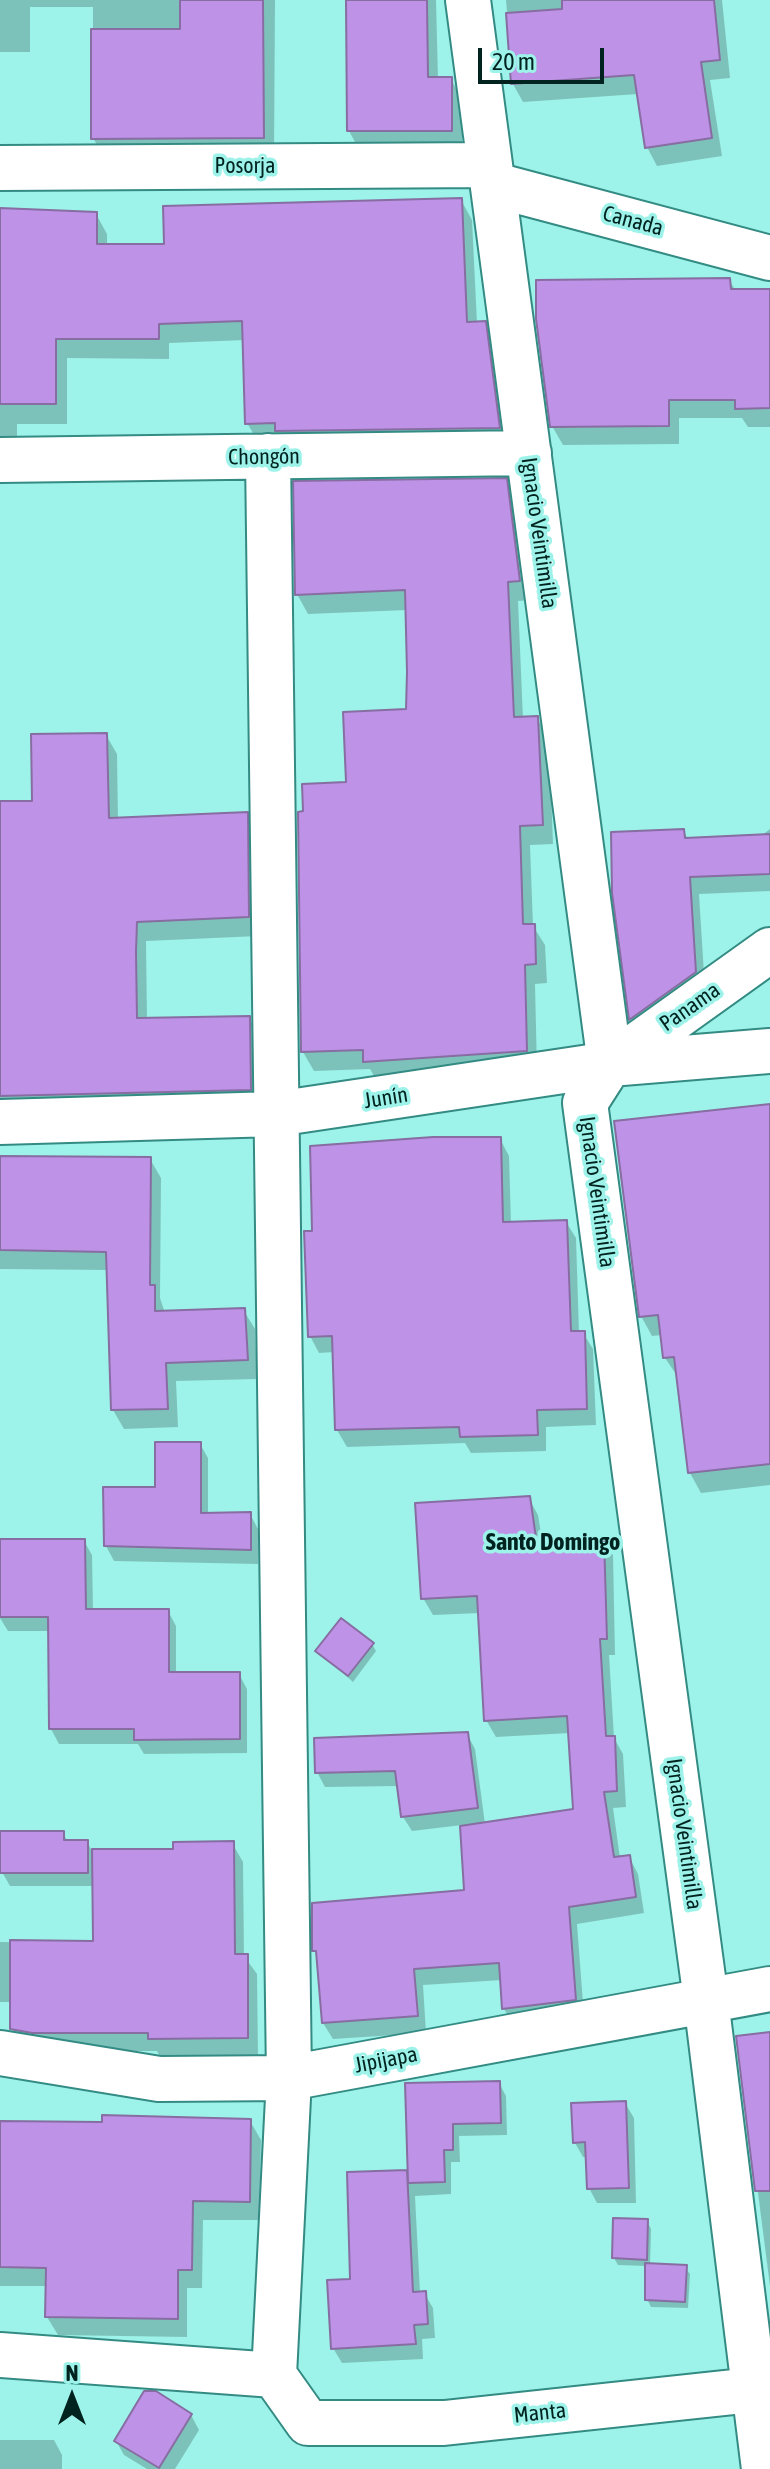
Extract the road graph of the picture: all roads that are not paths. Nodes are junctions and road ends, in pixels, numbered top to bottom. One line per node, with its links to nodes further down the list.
1 (468, 0): 3 (street, Ignacio Veintimilla)
2 (0, 168): 3 (street, Posorja)
3 (492, 175): 4 (street, Canada); 5 (street, Ignacio Veintimilla)
4 (770, 258)
5 (529, 453): 6 (street, Chongón); 10 (street, Ignacio Veintimilla)
6 (268, 456): 7 (street, Chongón); 11 (street)
7 (0, 460)
8 (770, 950): 10 (street, Panama)
9 (770, 1051): 10 (street, Junín)
10 (610, 1064): 11 (street, Junín); 14 (street, Ignacio Veintimilla)
11 (276, 1114): 12 (street, Junín); 16 (street)
12 (0, 1122)
13 (770, 1989): 14 (street, Jipijapa)
14 (706, 2000): 16 (street, Jipijapa); 19 (street, Ignacio Veintimilla)
15 (0, 2053): 16 (street, Jipijapa)
16 (289, 2078): 18 (street)
17 (0, 2355): 18 (street)
18 (274, 2375): 19 (street, Manta)
19 (761, 2390): 20 (street, Ignacio Veintimilla)
20 (764, 2469)

